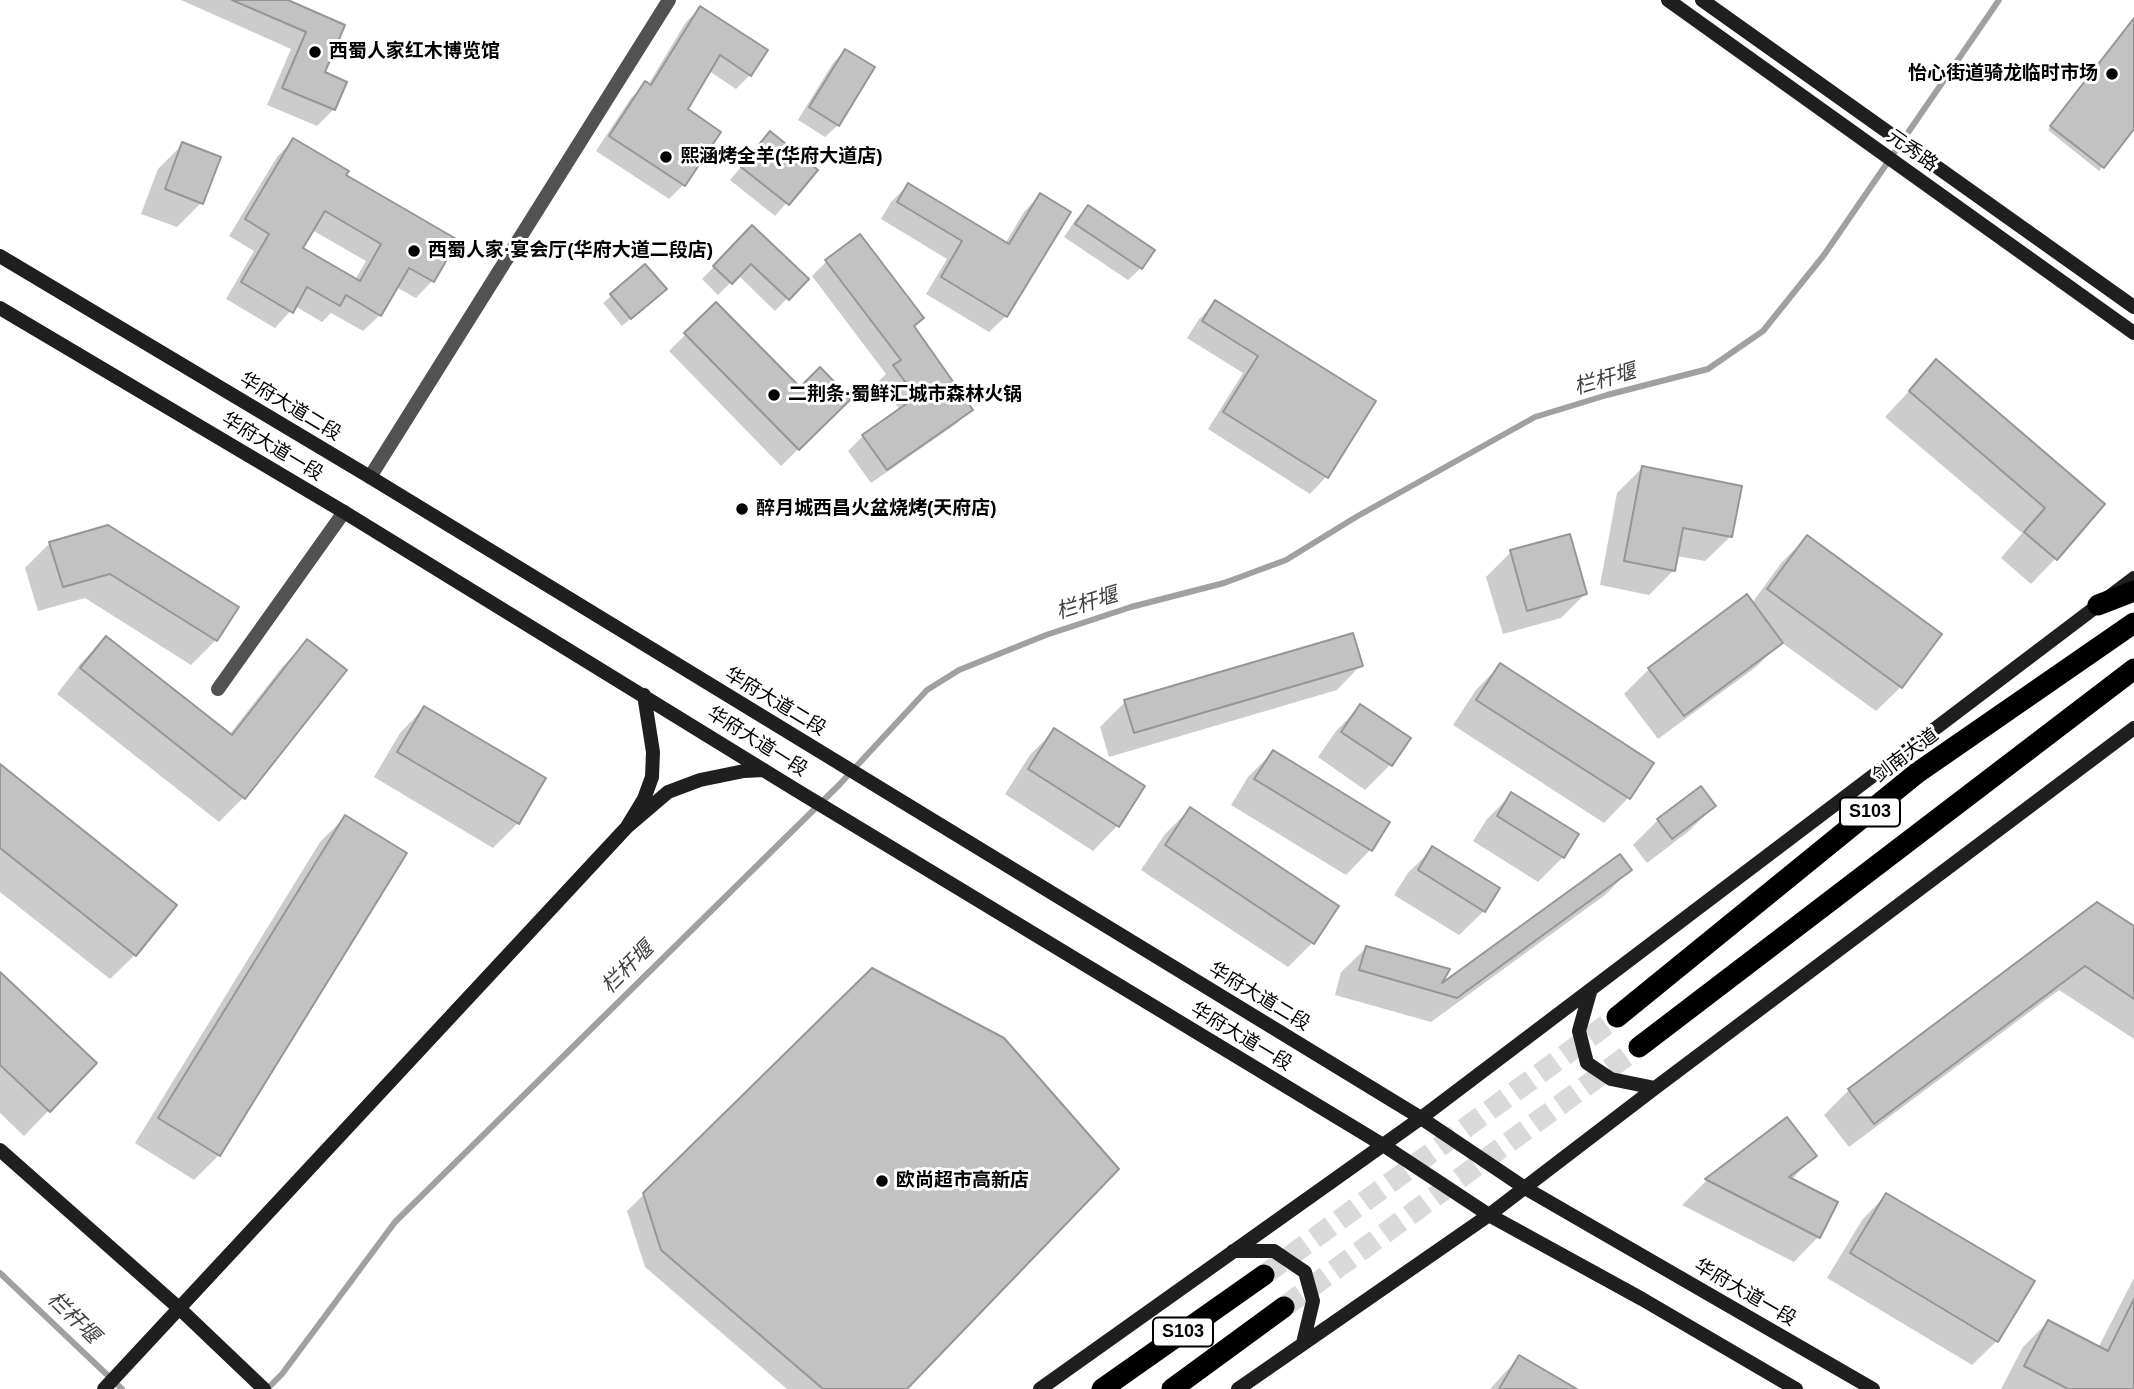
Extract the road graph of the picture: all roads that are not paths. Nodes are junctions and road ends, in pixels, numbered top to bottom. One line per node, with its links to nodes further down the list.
1 (669, 0): 8 (street)
2 (1668, 0): 7 (main road, 元秀路)
3 (1702, 0): 5 (main road, 元秀路)
4 (0, 256): 8 (main road, 华府大道二段)
5 (2134, 307)
6 (0, 308): 9 (main road, 华府大道一段)
7 (2134, 333)
8 (370, 477): 24 (main road, 华府大道二段)
9 (344, 512): 15 (street); 16 (main road, 华府大道一段)
10 (2134, 578): 12 (main road)
11 (2134, 591): 12 (highway)
12 (2098, 605): 20 (main road)
13 (2134, 622): 21 (highway, 剑南大道 / S103)
14 (2134, 668): 22 (highway, S103)
15 (218, 689)
16 (644, 695): 18 (main road, 华府大道一段); 19 (main road)
17 (2134, 728): 23 (main road)
18 (765, 770): 19 (main road); 25 (main road, 华府大道一段)
19 (627, 827): 32 (main road)
20 (1590, 992): 23 (main road); 24 (main road)
21 (1617, 1017)
22 (1639, 1047)
23 (1655, 1088): 27 (main road)
24 (1421, 1118): 25 (main road); 27 (main road, 华府大道二段)
25 (1383, 1145): 28 (main road, 华府大道一段); 29 (main road)
26 (0, 1150): 32 (main road)
27 (1525, 1188): 28 (main road); 41 (main road, 华府大道一段)
28 (1489, 1215): 33 (main road); 40 (main road, 华府大道一段)
29 (1233, 1251): 33 (main road); 36 (main road)
30 (1264, 1275): 37 (highway, S103)
31 (1284, 1307): 38 (highway, S103)
32 (180, 1309): 34 (main road); 35 (main road)
33 (1303, 1343): 39 (main road)
34 (104, 1389)
35 (264, 1389)
36 (1040, 1389)
37 (1102, 1389)
38 (1172, 1389)
39 (1238, 1389)
40 (1796, 1389)
41 (1872, 1389)

